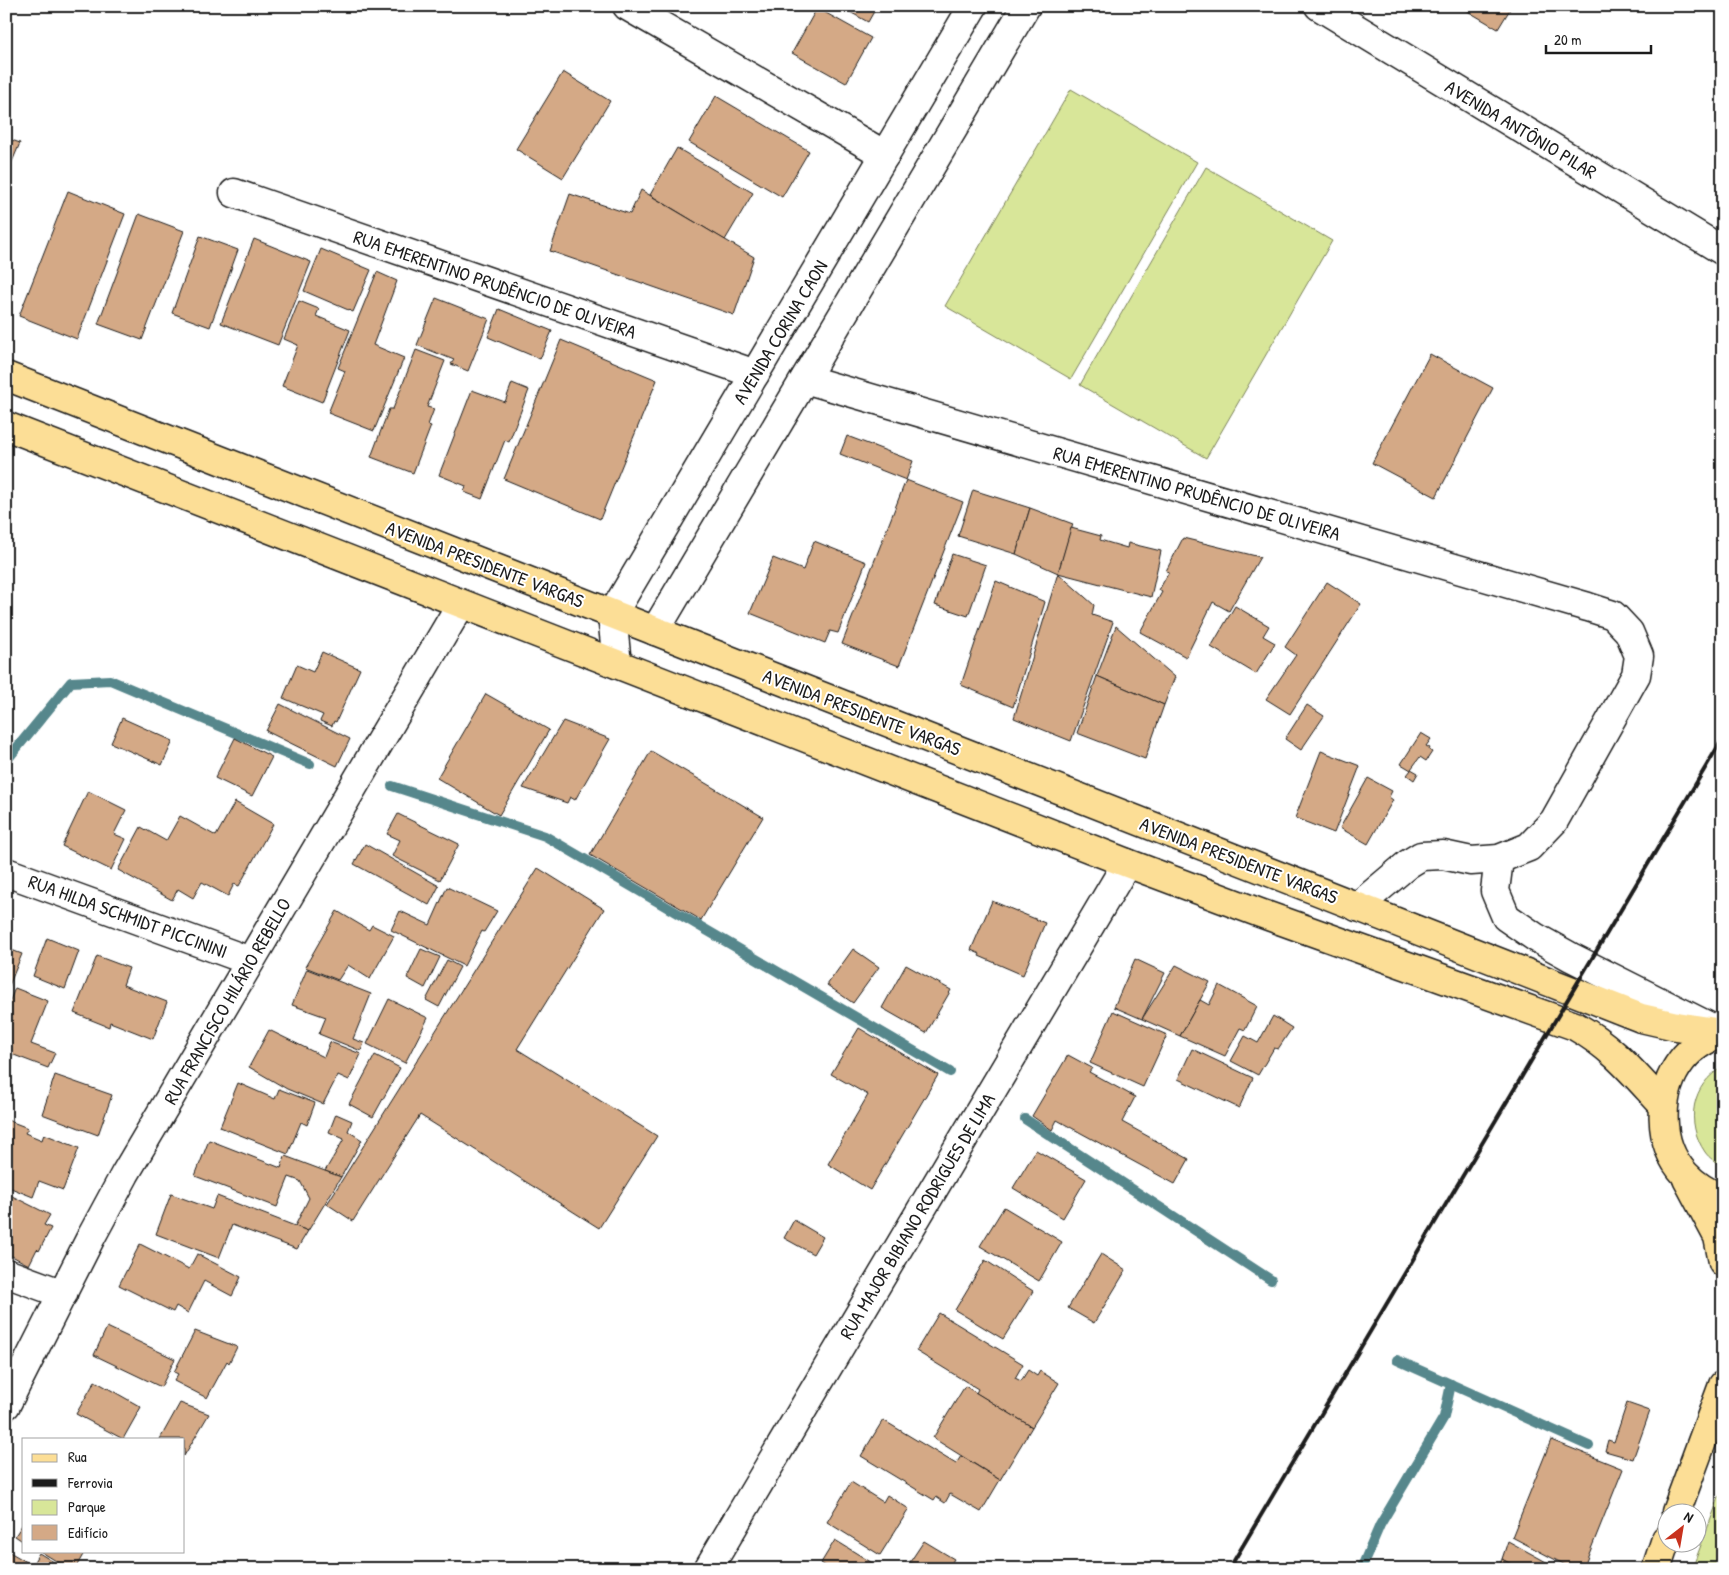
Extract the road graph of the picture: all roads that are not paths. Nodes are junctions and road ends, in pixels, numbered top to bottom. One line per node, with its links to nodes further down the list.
1 (627, 6): 5 (street)
2 (973, 6): 5 (street, AVENIDA CORINA CAON)
3 (1026, 6): 10 (street)
4 (1319, 6): 7 (street, AVENIDA ANTÔNIO PILAR)
5 (885, 155): 8 (street, AVENIDA CORINA CAON)
6 (234, 193): 8 (street, RUA EMERENTINO PRUDÊNCIO DE OLIVEIRA)
7 (1723, 251)
8 (755, 374): 13 (street, AVENIDA CORINA CAON)
9 (6, 376): 13 (main road, AVENIDA PRESIDENTE VARGAS)
10 (805, 379): 14 (street); 16 (street, RUA EMERENTINO PRUDÊNCIO DE OLIVEIRA)
11 (6, 426): 12 (main road)
12 (461, 604): 15 (main road); 20 (street, RUA FRANCISCO HILÁRIO REBELLO)
13 (612, 614): 14 (main road, AVENIDA PRESIDENTE VARGAS); 15 (street)
14 (655, 631): 19 (main road, AVENIDA PRESIDENTE VARGAS)
15 (617, 664): 17 (main road)
16 (1499, 859): 19 (street, RUA EMERENTINO PRUDÊNCIO DE OLIVEIRA); 21 (street)
17 (1127, 863): 22 (main road); 32 (street, RUA MAJOR BIBIANO RODRIGUES DE LIMA)
18 (6, 872): 20 (street, RUA HILDA SCHMIDT PICCININI)
19 (1357, 907): 21 (main road, AVENIDA PRESIDENTE VARGAS)
20 (250, 961): 27 (street, RUA FRANCISCO HILÁRIO REBELLO)
21 (1722, 1032): 22 (main road)
22 (1663, 1106): 23 (main road)
23 (1684, 1174): 24 (main road); 25 (main road)
24 (1723, 1200)
25 (1723, 1262)
26 (6, 1274): 27 (street)
27 (63, 1294): 29 (street, RUA FRANCISCO HILÁRIO REBELLO)
28 (1723, 1385): 30 (main road)
29 (6, 1405)
30 (1680, 1502)
31 (1662, 1552): 33 (main road)
32 (708, 1569)
33 (1656, 1569)

